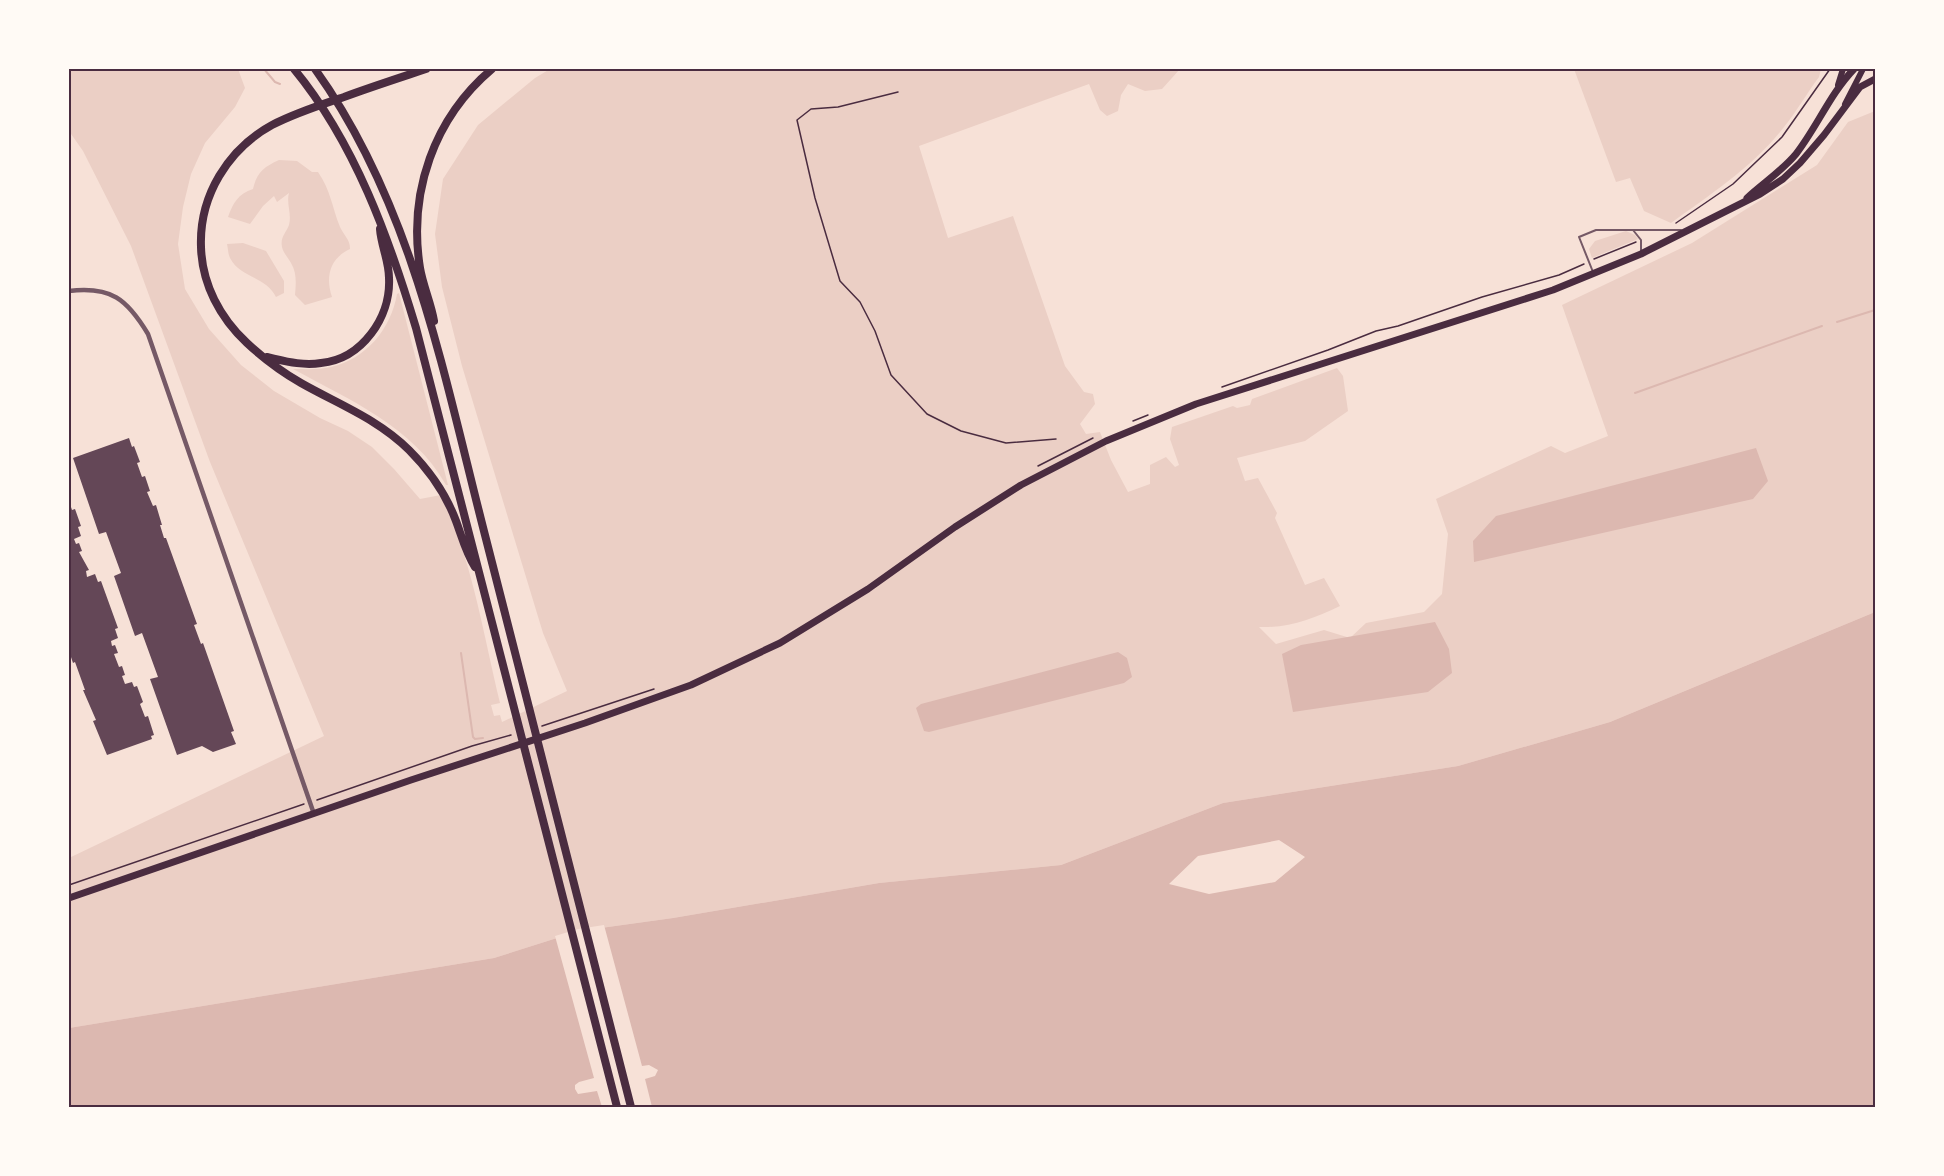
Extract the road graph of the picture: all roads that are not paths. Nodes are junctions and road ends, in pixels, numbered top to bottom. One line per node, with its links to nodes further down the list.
1 (294, 69): 12 (highway)
2 (315, 69): 18 (highway)
3 (426, 69): 19 (highway)
4 (492, 69): 18 (highway)
5 (1843, 69): 9 (main road)
6 (1854, 69): 9 (main road)
7 (1863, 69): 10 (main road)
8 (1875, 79): 10 (main road)
9 (1832, 98): 11 (main road)
10 (1842, 110): 11 (main road)
11 (1743, 201): 14 (main road)
12 (380, 224): 19 (highway); 20 (highway)
13 (1629, 229): 14 (lane); 15 (lane); 16 (lane)
14 (1690, 231): 15 (main road)
15 (1641, 254): 16 (main road)
16 (1594, 274): 21 (main road)
17 (69, 291): 21 (street)
18 (436, 347): 24 (highway)
19 (263, 356): 20 (highway)
20 (479, 573): 23 (highway)
21 (314, 814): 22 (main road)
22 (69, 898)
23 (617, 1107)
24 (631, 1107)

